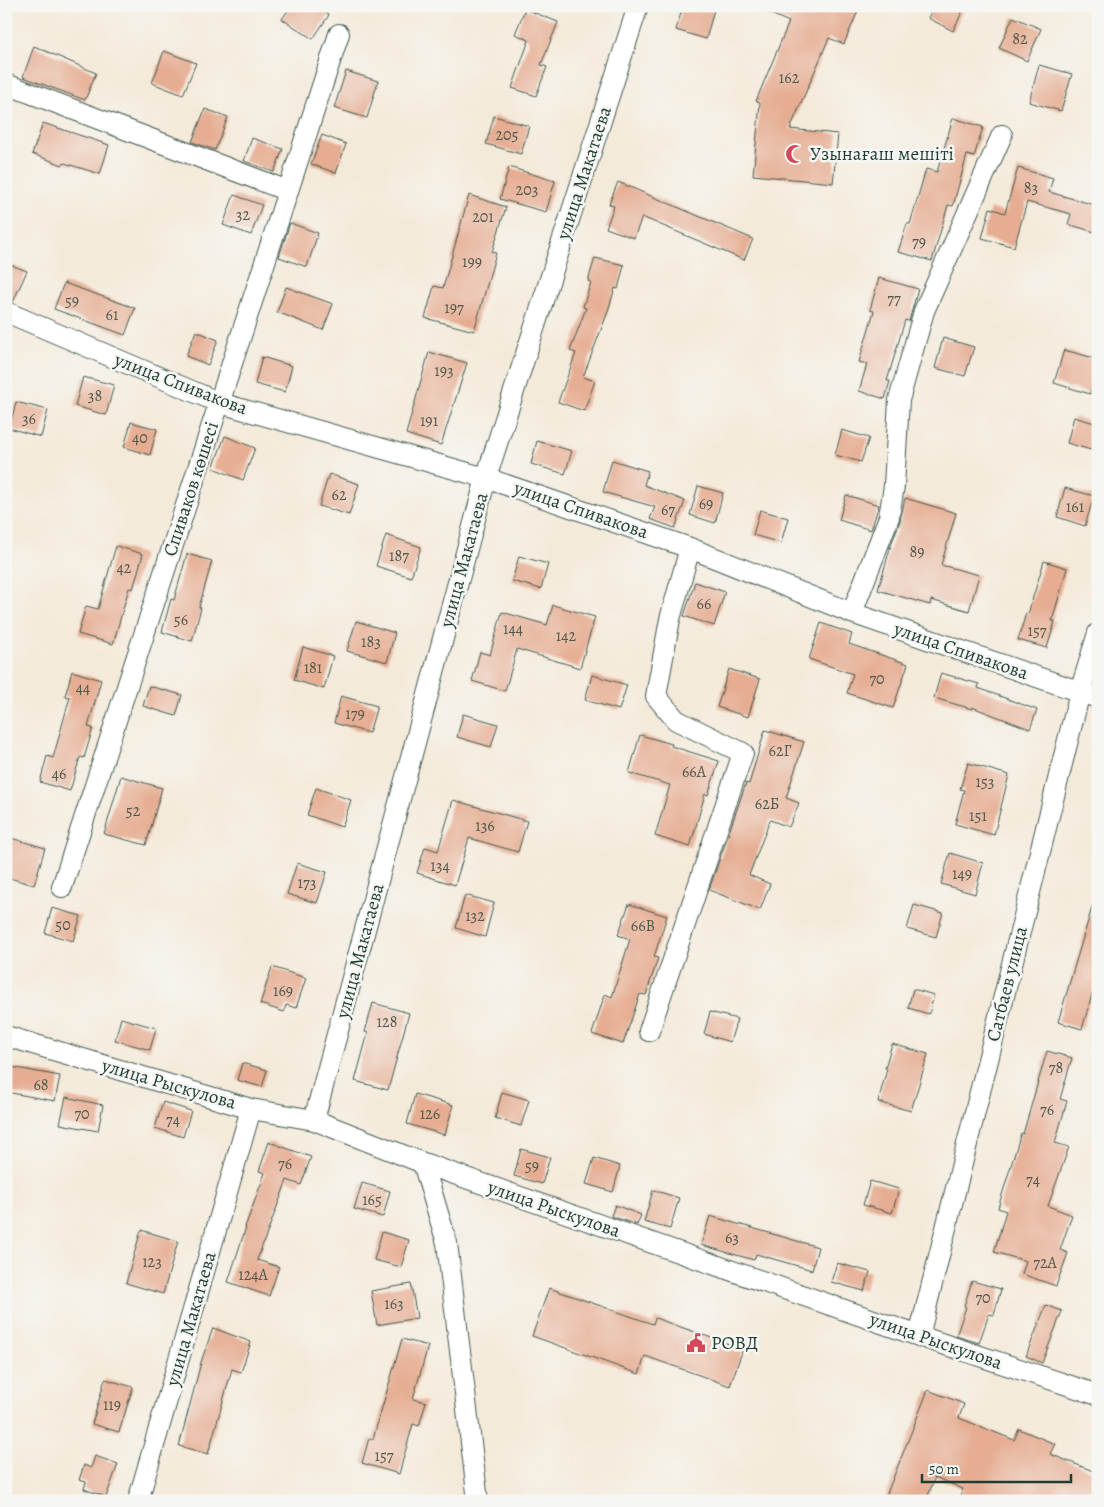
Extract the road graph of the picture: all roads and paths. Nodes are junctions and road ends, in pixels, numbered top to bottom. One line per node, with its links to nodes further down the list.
1 (638, 6): 8 (street, улица Макатаева)
2 (339, 34): 5 (street, Спиваков көшесі)
3 (6, 84): 5 (street)
4 (1002, 135): 10 (street)
5 (288, 191): 7 (street, Спиваков көшесі)
6 (6, 312): 7 (street, улица Спивакова)
7 (220, 403): 8 (street, улица Спивакова); 13 (street, Спиваков көшесі)
8 (486, 478): 9 (street, улица Спивакова); 17 (street, улица Макатаева)
9 (690, 548): 10 (street, улица Спивакова); 14 (street)
10 (852, 613): 12 (street, улица Спивакова)
11 (1098, 633): 12 (street, Сатбаев улица)
12 (1089, 695): 19 (street, Сатбаев улица)
13 (62, 887)
14 (649, 1031)
15 (6, 1036): 16 (street, улица Рыскулова)
16 (251, 1109): 17 (street, улица Рыскулова); 21 (street, улица Макатаева)
17 (314, 1120): 18 (street, улица Рыскулова)
18 (423, 1163): 19 (street, улица Рыскулова); 22 (street)
19 (920, 1336): 20 (street, улица Рыскулова)
20 (1098, 1395)
21 (138, 1501)
22 (478, 1501)

